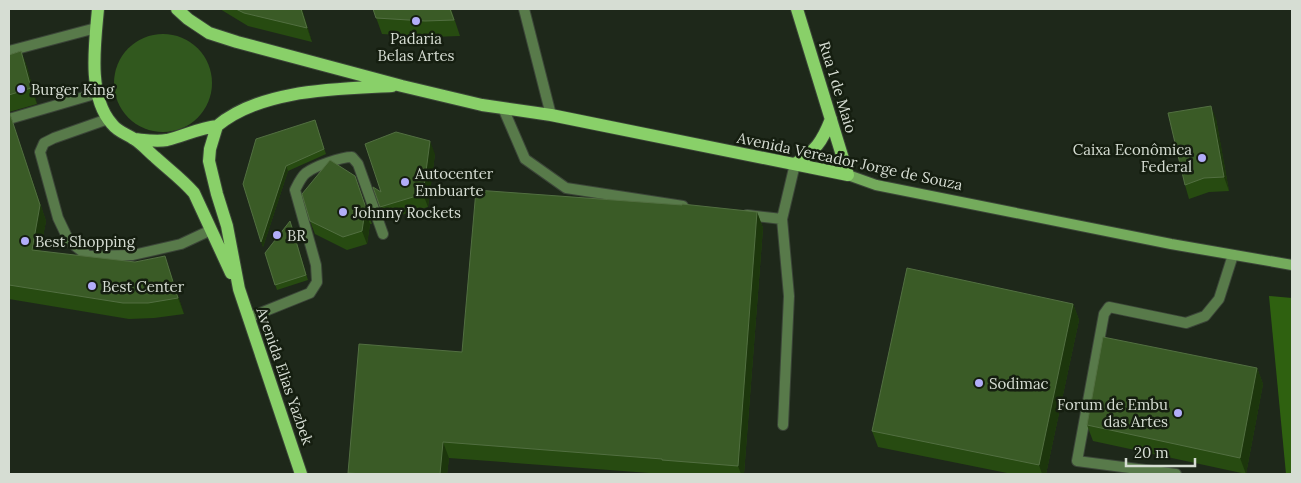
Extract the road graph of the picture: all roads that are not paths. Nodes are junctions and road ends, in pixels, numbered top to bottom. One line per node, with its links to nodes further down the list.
1 (98, 9): 5 (main road, Avenida Elias Yazbek)
2 (177, 9): 7 (main road, Avenida Vereador Jorge de Souza)
3 (524, 9): 10 (street)
4 (797, 9): 13 (main road, Rua 1 de Maio)
5 (96, 28): 6 (street); 8 (main road, Avenida Elias Yazbek)
6 (9, 51)
7 (402, 86): 9 (main road, Avenida Vereador Jorge de Souza); 14 (main road, Avenida Vereador Jorge de Souza)
8 (98, 93): 11 (street); 12 (main road, Avenida Elias Yazbek)
9 (503, 108): 10 (main road, Avenida Vereador Jorge de Souza); 18 (street)
10 (551, 115): 16 (main road, Avenida Vereador Jorge de Souza)
11 (9, 119)
12 (108, 119): 15 (main road, Avenida Elias Yazbek); 21 (street)
13 (831, 119): 16 (main road); 17 (main road, Rua 1 de Maio)
14 (217, 126): 15 (main road); 25 (main road, Avenida Elias Yazbek)
15 (134, 138): 21 (main road, Avenida Elias Yazbek)
16 (795, 164): 17 (main road, Avenida Vereador Jorge de Souza); 20 (street)
17 (848, 175): 23 (main road, Avenida Vereador Jorge de Souza)
18 (689, 207)
19 (736, 213): 20 (street)
20 (782, 219): 27 (street)
21 (212, 230): 25 (main road, Avenida Elias Yazbek)
22 (383, 234): 26 (street)
23 (1233, 255): 24 (main road, Avenida Vereador Jorge de Souza); 29 (street)
24 (1292, 265)
25 (239, 288): 26 (main road, Avenida Elias Yazbek)
26 (248, 318): 28 (main road, Avenida Elias Yazbek)
27 (782, 425)
28 (301, 474)
29 (1176, 474)

